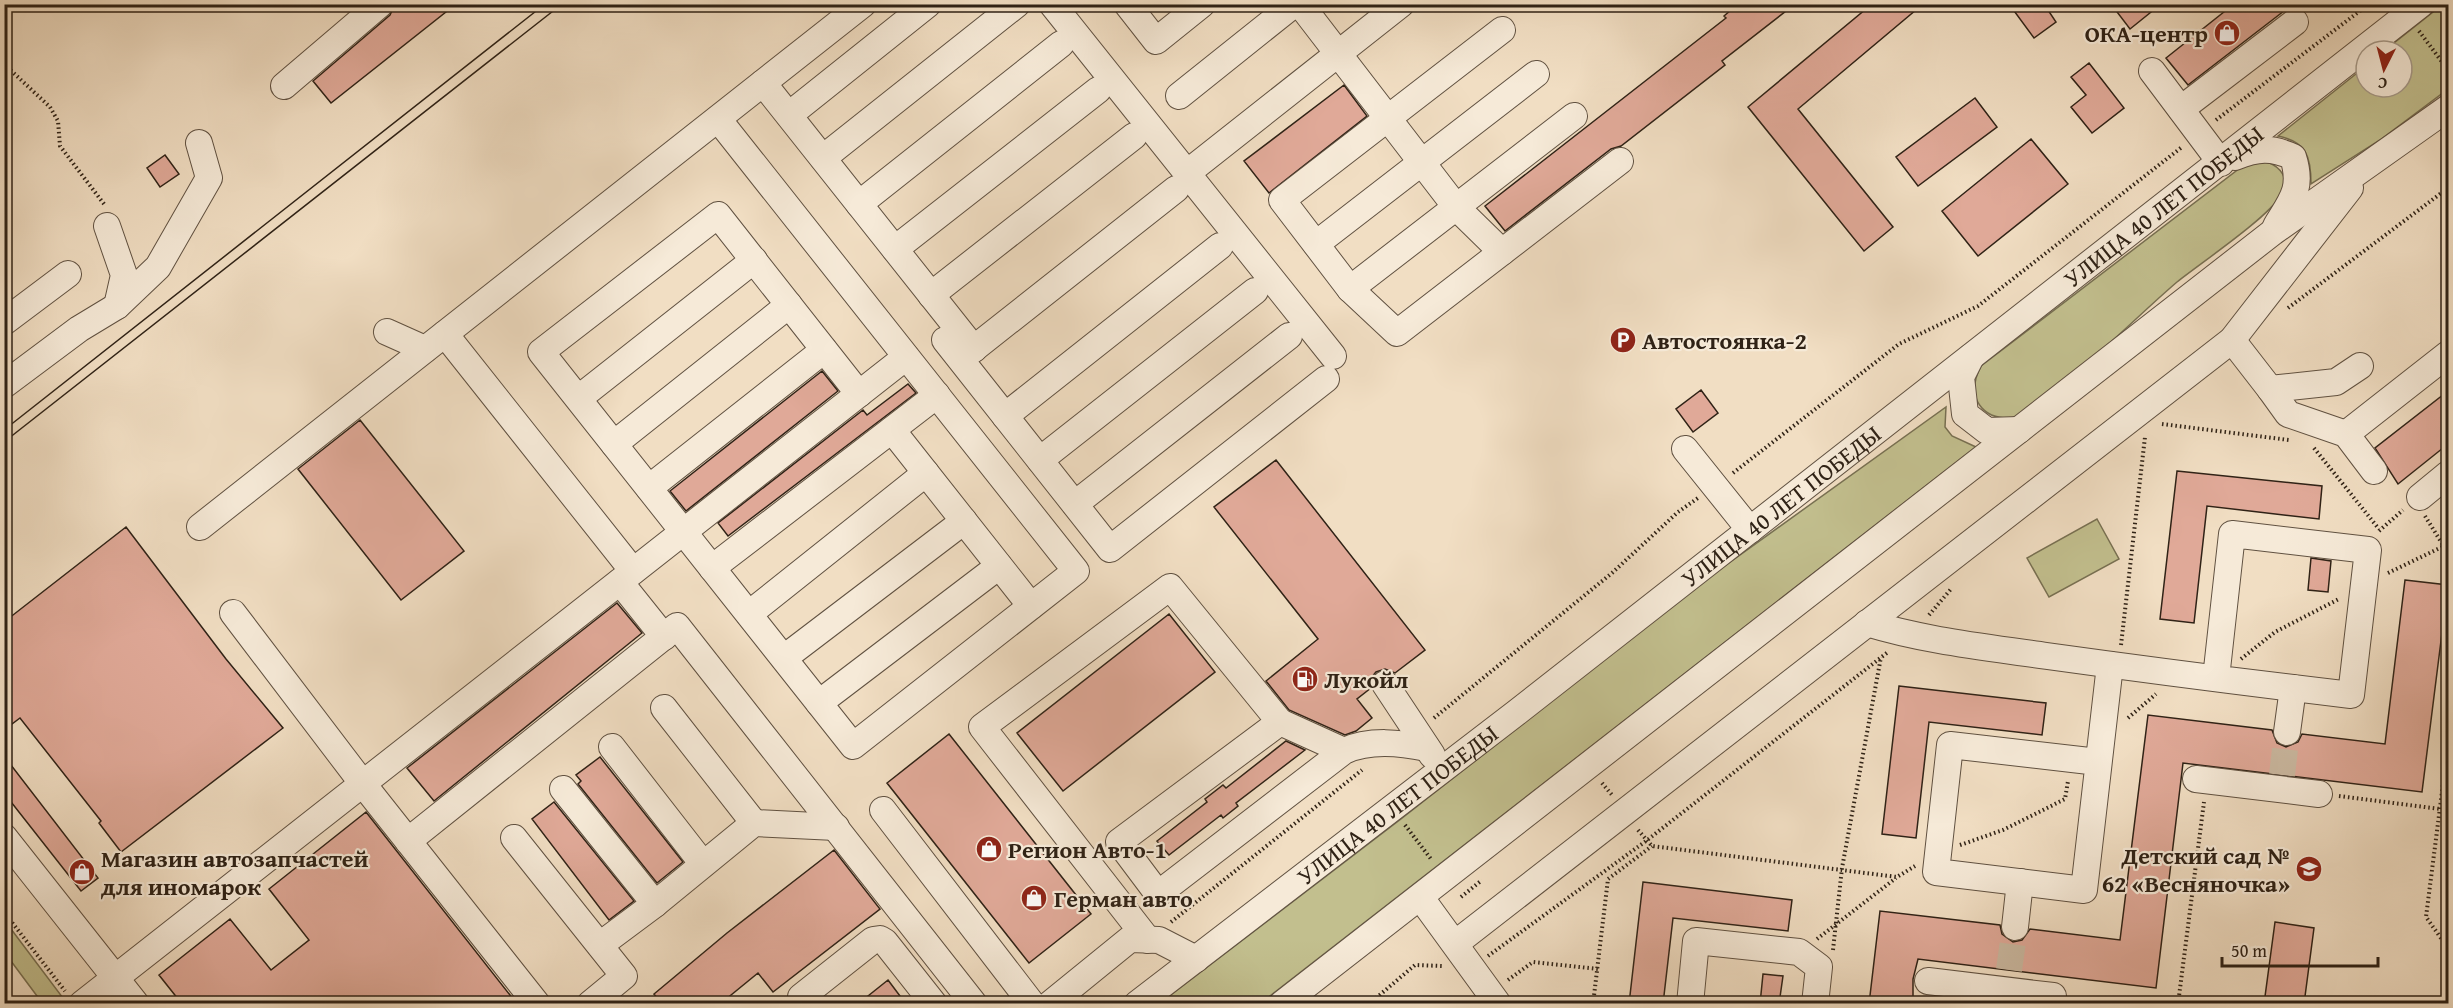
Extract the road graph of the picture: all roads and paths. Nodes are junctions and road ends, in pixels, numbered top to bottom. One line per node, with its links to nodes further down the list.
1 (380, 4): 22 (street)
2 (863, 4): 21 (street)
3 (928, 4): 27 (street)
4 (1017, 4): 34 (street)
5 (1052, 4): 39 (street)
6 (1127, 4): 7 (street)
7 (1202, 4)
8 (1294, 4): 24 (street)
9 (1300, 4): 16 (street)
10 (1401, 4): 16 (street)
11 (2369, 4): 31 (path)
12 (2418, 15): 18 (path); 37 (street, УЛИЦА 40 ЛЕТ ПОБЕДЫ)
13 (2295, 22): 26 (street)
14 (1502, 30): 29 (street)
15 (1061, 44): 40 (street)
16 (1339, 54): 29 (street); 39 (street)
17 (4, 64): 42 (path)
18 (2448, 70)
19 (2152, 71): 26 (street)
20 (1536, 74): 36 (street)
21 (763, 83): 27 (street); 30 (street)
22 (284, 86)
23 (1098, 90): 46 (street)
24 (1179, 96)
25 (2448, 108): 38 (street)
26 (2181, 109): 31 (street)
27 (789, 115): 34 (street)
28 (1574, 116): 41 (street)
29 (1388, 118): 36 (street); 44 (street)
30 (718, 119): 57 (street); 65 (street)
31 (2199, 134): 37 (street); 85 (path)
32 (1134, 136): 52 (street)
33 (198, 143): 54 (street)
34 (823, 158): 40 (street)
35 (1620, 161): 47 (street)
36 (1421, 162): 41 (street); 44 (street)
37 (2221, 162): 43 (street); 64 (street, УЛИЦА 40 ЛЕТ ПОБЕДЫ)
38 (2363, 171): 43 (street); 59 (street)
39 (1182, 182): 60 (street); 88 (street)
40 (859, 204): 46 (street)
41 (1456, 207): 47 (street); 50 (street)
42 (107, 226): 54 (street)
43 (2273, 232): 75 (street)
44 (1316, 244): 50 (street)
45 (1220, 246): 72 (street)
46 (895, 249): 52 (street)
47 (1502, 252): 50 (street)
48 (754, 260): 53 (street); 71 (street); 71 (street)
49 (68, 274): 55 (street)
50 (1350, 289)
51 (1255, 291): 81 (street)
52 (932, 295): 60 (street)
53 (789, 305): 62 (street); 79 (street)
54 (117, 306): 67 (street)
55 (4, 322)
56 (387, 332): 61 (street)
57 (445, 334): 61 (street); 98 (street)
58 (1288, 336): 88 (street)
59 (2232, 340): 68 (street); 73 (street)
60 (960, 344): 65 (street); 72 (street)
61 (425, 349): 90 (street)
62 (824, 350): 69 (street); 86 (street)
63 (2448, 354): 76 (street)
64 (1971, 357): 75 (street); 91 (street, УЛИЦА 40 ЛЕТ ПОБЕДЫ)
65 (910, 361): 69 (street); 70 (street)
66 (2360, 366): 68 (street)
67 (4, 385)
68 (2270, 389): 76 (street)
69 (859, 394): 92 (street)
70 (937, 395): 74 (street); 100 (street)
71 (579, 398): 79 (street)
72 (1005, 416): 81 (street)
73 (2143, 417): 77 (path); 103 (street); 107 (path)
74 (892, 430): 83 (street); 97 (street)
75 (2019, 430): 143 (street)
76 (2346, 434): 82 (street)
77 (2298, 441)
78 (2310, 442): 93 (path)
79 (614, 444): 86 (street)
80 (1685, 449): 85 (street)
81 (1040, 460): 88 (street)
82 (2374, 471)
83 (926, 473): 89 (street); 102 (street)
84 (2448, 474): 87 (street)
85 (1714, 486): 91 (street); 117 (path)
86 (649, 488): 92 (street)
87 (2417, 499): 93 (path); 94 (path)
88 (1075, 504)
89 (964, 521): 96 (street); 106 (street)
90 (200, 527)
91 (1750, 530): 124 (street, УЛИЦА 40 ЛЕТ ПОБЕДЫ)
92 (684, 532): 97 (street); 98 (street)
93 (2374, 540): 99 (street); 109 (street)
94 (2444, 546): 95 (path); 99 (path)
95 (2448, 552)
96 (999, 566): 100 (street); 112 (street)
97 (712, 568): 102 (street)
98 (627, 576): 104 (street); 126 (street)
99 (2364, 585): 109 (path); 111 (street)
100 (1032, 606): 112 (street)
101 (233, 613): 126 (street)
102 (749, 614): 106 (street)
103 (1867, 623): 107 (street); 149 (street)
104 (664, 637): 133 (street); 136 (street)
105 (1881, 657): 140 (path)
106 (784, 658): 112 (street)
107 (2114, 665): 108 (street); 122 (street)
108 (2180, 674): 109 (street); 114 (path)
109 (2216, 678): 111 (street)
110 (1385, 684): 117 (street)
111 (2293, 688): 116 (street)
112 (819, 703)
113 (664, 708): 132 (street)
114 (2127, 718)
115 (1280, 722): 120 (street); 120 (street); 148 (street)
116 (2287, 732)
117 (1422, 741): 120 (street); 124 (street)
118 (2448, 745): 129 (path)
119 (612, 747): 138 (street)
120 (1344, 750)
121 (2073, 759): 122 (street); 137 (path); 137 (street)
122 (2098, 762): 142 (street)
123 (1363, 769): 148 (path)
124 (1442, 770): 152 (street, УЛИЦА 40 ЛЕТ ПОБЕДЫ)
125 (2201, 780): 128 (street); 174 (path)
126 (363, 784): 136 (street); 155 (street)
127 (563, 789): 144 (street)
128 (2319, 794): 129 (path)
129 (2440, 809): 151 (path)
130 (883, 810): 166 (street)
131 (1401, 819): 139 (path)
132 (754, 824): 133 (street); 138 (street)
133 (836, 827): 165 (street)
134 (4, 837): 155 (street)
135 (514, 838): 150 (street)
136 (408, 841): 162 (street)
137 (1938, 853): 141 (path); 142 (street)
138 (703, 864): 144 (street)
139 (1437, 867)
140 (1842, 868): 141 (path); 146 (path); 154 (path)
141 (1897, 877): 146 (path)
142 (2020, 882): 147 (street)
143 (1421, 898): 149 (street); 169 (street)
144 (655, 904): 150 (street)
145 (4, 912): 160 (path)
146 (1835, 925): 153 (path); 153 (path)
147 (2014, 927)
148 (1148, 940): 152 (street); 167 (street)
149 (1456, 943): 159 (street)
150 (600, 945): 163 (street)
151 (2448, 948)
152 (1196, 959): 168 (street, УЛИЦА 40 ЛЕТ ПОБЕДЫ)
153 (1809, 959): 171 (street); 172 (street)
154 (1598, 969): 159 (path); 170 (path)
155 (116, 978): 160 (street); 161 (street)
156 (1928, 981): 157 (street)
157 (2053, 996): 173 (path)
158 (801, 997): 164 (street)
159 (1495, 998)
160 (75, 999)
161 (136, 1004)
162 (537, 1004)
163 (590, 1004)
164 (934, 1004)
165 (974, 1004)
166 (1032, 1004)
167 (1050, 1004)
168 (1137, 1004)
169 (1282, 1004)
170 (1593, 1004)
171 (1689, 1004)
172 (1815, 1004)
173 (2119, 1004)
174 (2178, 1004)

